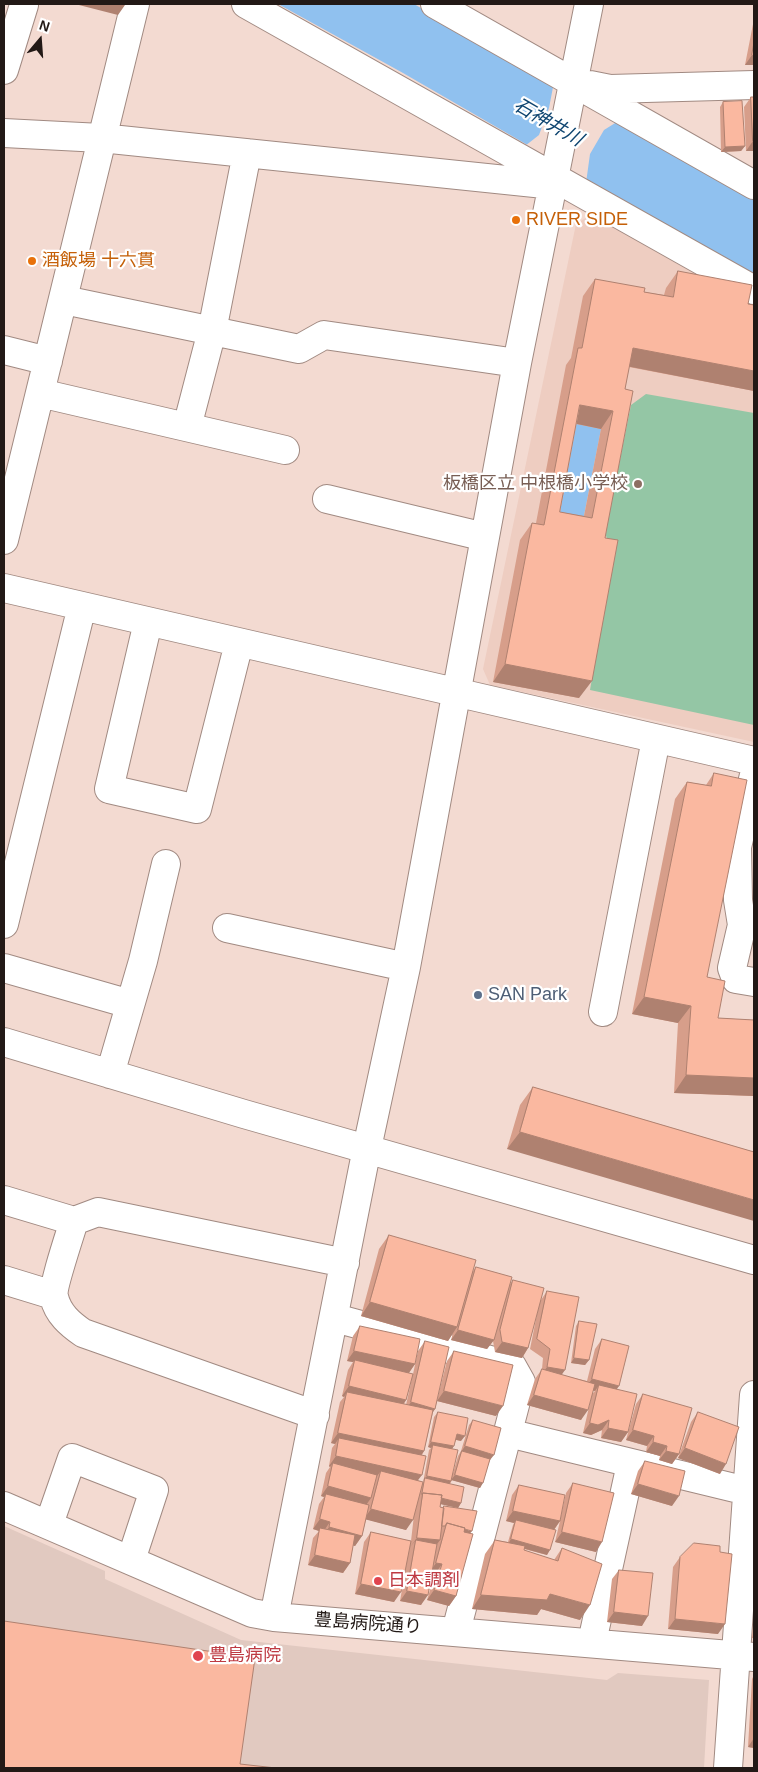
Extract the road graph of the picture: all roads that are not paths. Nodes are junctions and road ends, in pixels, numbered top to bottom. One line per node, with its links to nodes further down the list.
1 (135, 4): 10 (street)
2 (246, 4): 12 (street)
3 (435, 4): 7 (street)
4 (589, 4): 7 (street)
5 (24, 6): 6 (street)
6 (4, 70)
7 (573, 84): 8 (street); 12 (street); 13 (street)
8 (754, 85)
9 (4, 133): 10 (street)
10 (101, 138): 11 (street); 15 (street)
11 (248, 152): 12 (street); 16 (street)
12 (555, 178): 14 (street); 19 (street)
13 (754, 185)
14 (754, 290)
15 (64, 300): 16 (street); 18 (street)
16 (212, 331): 19 (street); 21 (street)
17 (4, 350): 18 (street)
18 (48, 361): 20 (street)
19 (517, 363): 24 (street)
20 (40, 393): 21 (street); 25 (street)
21 (187, 427): 22 (street)
22 (285, 450)
23 (327, 499): 24 (street)
24 (485, 537): 30 (street)
25 (4, 540)
26 (4, 588): 27 (street)
27 (82, 606): 28 (street); 35 (street)
28 (148, 622): 29 (street); 29 (street)
29 (240, 643): 30 (street)
30 (457, 691): 31 (street); 37 (street)
31 (656, 739): 32 (street); 41 (street)
32 (754, 761)
33 (754, 775): 39 (street)
34 (166, 864): 40 (street)
35 (4, 924)
36 (227, 928): 37 (street)
37 (406, 966): 44 (street)
38 (4, 968): 40 (street)
39 (754, 982)
40 (130, 1004): 43 (street)
41 (603, 1012)
42 (4, 1042): 43 (street)
43 (110, 1074): 44 (street)
44 (367, 1148): 47 (street); 48 (street)
45 (4, 1200): 46 (street)
46 (74, 1221): 48 (street); 50 (street)
47 (754, 1260)
48 (345, 1263): 51 (street)
49 (4, 1280): 50 (street)
50 (53, 1295): 53 (street)
51 (335, 1318): 53 (street); 54 (street)
52 (754, 1395): 56 (street)
53 (316, 1415): 60 (street)
54 (508, 1433): 55 (street); 61 (street)
55 (631, 1464): 56 (street); 62 (street)
56 (747, 1491): 63 (street)
57 (4, 1506): 58 (street, 豊島病院通り)
58 (49, 1524): 59 (street, 豊島病院通り); 59 (street)
59 (131, 1560): 60 (street, 豊島病院通り)
60 (274, 1617): 61 (street, 豊島病院通り)
61 (456, 1631): 62 (street, 豊島病院通り)
62 (592, 1642): 63 (street, 豊島病院通り)
63 (745, 1656): 64 (street)
64 (728, 1768)

